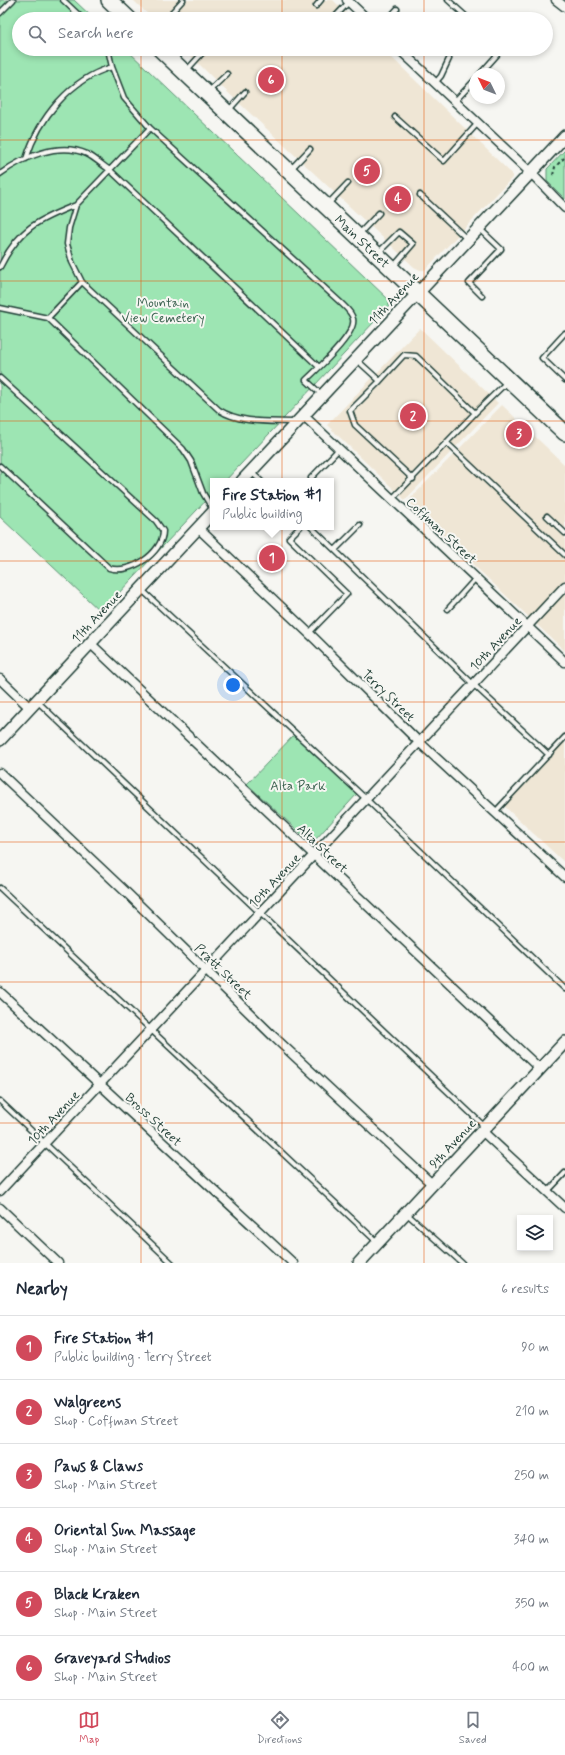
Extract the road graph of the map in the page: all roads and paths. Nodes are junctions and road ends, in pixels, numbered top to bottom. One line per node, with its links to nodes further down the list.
1 (13, 0): 19 (lane)
2 (63, 0): 13 (lane)
3 (109, 0): 14 (highway)
4 (183, 0): 12 (lane)
5 (321, 0): 9 (lane)
6 (448, 0): 18 (lane)
7 (556, 0): 10 (street)
8 (348, 1): 15 (lane); 16 (street)
9 (316, 6)
10 (565, 7)
11 (397, 9): 17 (lane)
12 (173, 11)
13 (76, 12)
14 (122, 12)
15 (339, 12)
16 (360, 12)
17 (394, 12)
18 (461, 12)
19 (0, 13)
20 (110, 56): 26 (lane)
21 (167, 56): 28 (highway, Main Street)
22 (200, 56): 28 (lane)
23 (406, 56): 30 (street)
24 (495, 56): 27 (lane)
25 (449, 59): 30 (lane)
26 (112, 67): 38 (lane); 42 (lane)
27 (485, 68)
28 (185, 73): 33 (highway, Main Street)
29 (227, 74): 33 (lane)
30 (435, 83): 34 (street)
31 (469, 86): 34 (lane)
32 (245, 92): 35 (lane)
33 (207, 93): 35 (highway, Main Street)
34 (455, 101): 37 (street)
35 (227, 112): 44 (highway, Main Street)
36 (395, 117): 37 (lane)
37 (478, 123): 45 (street)
38 (150, 128): 43 (lane); 67 (lane)
39 (565, 136): 45 (street, 11th Avenue)
40 (310, 149): 44 (lane)
41 (565, 157): 47 (path)
42 (26, 159): 43 (lane); 46 (lane)
43 (110, 170): 50 (lane); 67 (lane)
44 (289, 171): 51 (highway, Main Street)
45 (531, 173): 52 (street); 54 (street, 11th Avenue)
46 (0, 174)
47 (553, 175)
48 (348, 183): 51 (lane)
49 (420, 195): 56 (lane)
50 (76, 205): 58 (lane); 60 (lane)
51 (326, 207): 55 (highway, Main Street)
52 (565, 208)
53 (379, 212): 55 (lane)
54 (479, 228): 56 (street, 11th Avenue); 62 (lane)
55 (357, 236): 57 (highway, Main Street)
56 (468, 239): 61 (street, 11th Avenue)
57 (376, 255): 59 (highway, Main Street); 59 (lane)
58 (0, 267)
59 (391, 269): 61 (highway, Main Street)
60 (82, 282): 64 (lane); 74 (lane)
61 (417, 293): 66 (street, 11th Avenue); 70 (highway, Main Street)
62 (482, 296)
63 (0, 308): 64 (lane)
64 (48, 318): 85 (lane)
65 (565, 333): 71 (lane)
66 (356, 358): 69 (lane); 72 (street, 11th Avenue)
67 (319, 367): 72 (lane)
68 (0, 378): 78 (lane)
69 (380, 380): 73 (lane); 83 (lane)
70 (508, 380): 73 (lane); 75 (highway, Main Street)
71 (565, 380)
72 (322, 395): 74 (street, 11th Avenue)
73 (475, 413): 76 (lane)
74 (300, 418): 77 (street, Coffman Street); 79 (street, 11th Avenue)
75 (565, 433)
76 (447, 444): 83 (lane); 94 (lane)
77 (339, 449): 82 (lane); 84 (street, Coffman Street)
78 (0, 466)
79 (251, 472): 80 (street, 11th Avenue); 81 (lane)
80 (245, 478)
81 (258, 478)
82 (311, 478)
83 (413, 479): 84 (lane)
84 (392, 499): 95 (street, Coffman Street)
85 (210, 506)
86 (210, 514): 89 (street, 11th Avenue)
87 (547, 516): 92 (lane)
88 (360, 525): 93 (lane)
89 (198, 528): 97 (street, 11th Avenue); 100 (street, Terry Street)
90 (297, 530): 100 (lane)
91 (314, 530): 93 (lane)
92 (565, 532)
93 (335, 550): 104 (lane)
94 (565, 555)
95 (476, 578): 98 (lane); 99 (street, Coffman Street)
96 (565, 586): 99 (street, 10th Avenue)
97 (141, 589): 101 (street, 11th Avenue); 111 (lane)
98 (448, 609)
99 (527, 626): 102 (street, Coffman Street); 104 (street, 10th Avenue)
100 (309, 633): 108 (street, Terry Street)
101 (90, 643): 105 (street, 11th Avenue); 113 (street, Alta Street)
102 (565, 662)
103 (0, 679): 105 (street)
104 (473, 684): 108 (street, 10th Avenue); 109 (lane)
105 (33, 704): 107 (street, 11th Avenue); 116 (lane)
106 (565, 737): 109 (lane)
107 (0, 740)
108 (419, 742): 111 (street, 10th Avenue); 112 (street, Terry Street)
109 (548, 755): 112 (lane)
110 (0, 773): 117 (street, Pratt Street)
111 (366, 799): 113 (street, 10th Avenue); 118 (lane)
112 (495, 812): 114 (street, Terry Street)
113 (314, 855): 116 (street, 10th Avenue); 122 (street, Alta Street)
114 (565, 877)
115 (0, 888): 120 (lane)
116 (260, 913): 117 (street, 10th Avenue); 125 (lane)
117 (206, 970): 120 (street, 10th Avenue); 128 (street, Pratt Street)
118 (565, 989)
119 (0, 992): 123 (street, Bross Street)
120 (151, 1029): 123 (street, 10th Avenue); 134 (lane)
121 (565, 1042): 122 (street, 9th Avenue)
122 (540, 1069): 125 (street, 9th Avenue)
123 (99, 1085): 126 (street, 10th Avenue); 137 (street, Bross Street)
124 (0, 1101): 126 (lane)
125 (484, 1129): 128 (street, 9th Avenue); 130 (street)
126 (44, 1143): 129 (street, 10th Avenue); 136 (lane)
127 (565, 1173): 130 (lane)
128 (432, 1184): 133 (street, 9th Avenue)
129 (0, 1191)
130 (547, 1192): 132 (street)
131 (0, 1208): 135 (street)
132 (565, 1208)
133 (406, 1213): 134 (street, 9th Avenue); 139 (lane)
134 (378, 1242): 138 (street, 9th Avenue)
135 (58, 1263)
136 (172, 1263)
137 (293, 1263)
138 (359, 1263)
139 (462, 1263)

